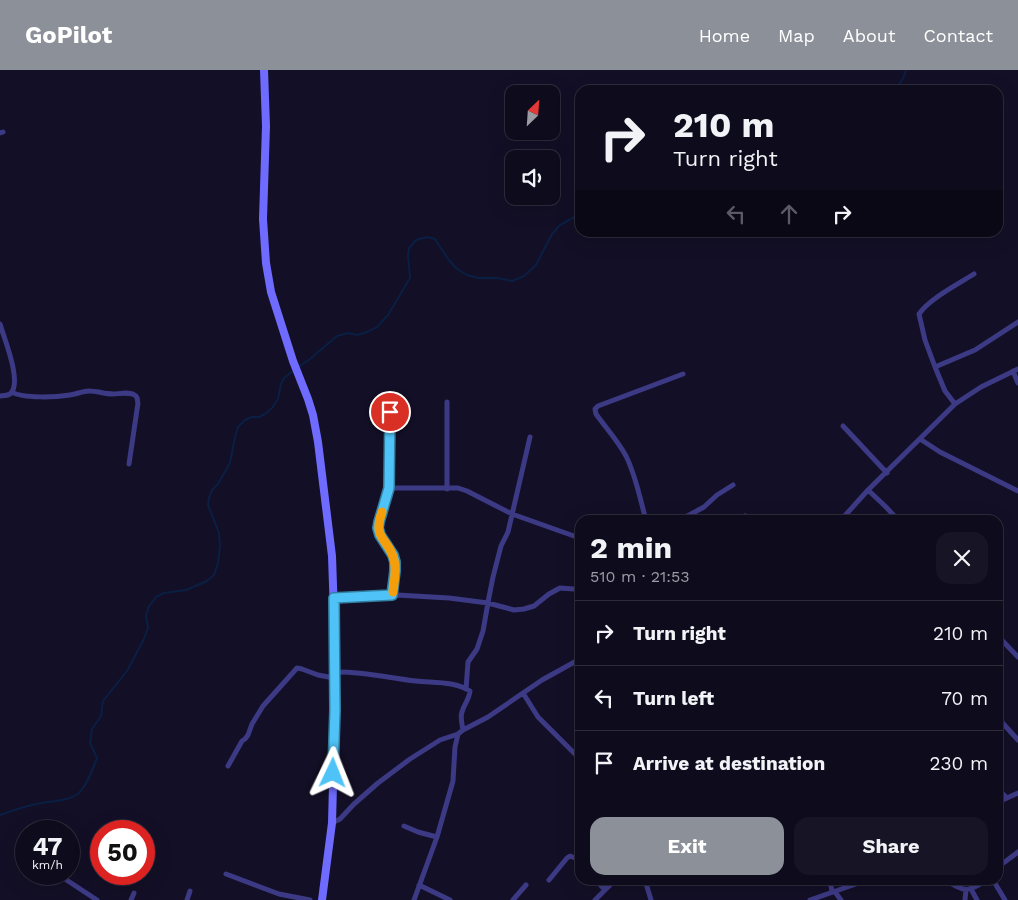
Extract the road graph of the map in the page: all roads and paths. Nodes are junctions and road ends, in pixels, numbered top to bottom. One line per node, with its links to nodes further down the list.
1 (264, 70): 32 (main road)
2 (974, 274): 5 (street)
3 (1018, 322): 5 (street)
4 (0, 324): 9 (street)
5 (935, 367): 12 (street)
6 (1015, 370): 8 (street); 12 (street)
7 (683, 374): 25 (street)
8 (1018, 383)
9 (12, 392): 10 (street); 17 (street)
10 (0, 396)
11 (447, 402): 21 (street)
12 (955, 404): 16 (street)
13 (390, 412): 20 (street)
14 (844, 426): 18 (street)
15 (530, 436): 24 (street)
16 (920, 439): 18 (street); 23 (street)
17 (129, 464)
18 (887, 473): 22 (street)
19 (733, 485): 26 (street)
20 (389, 488): 21 (street); 31 (street)
21 (447, 489): 24 (street)
22 (868, 490): 27 (street); 28 (street)
23 (1018, 491)
24 (512, 514): 29 (street); 33 (street)
25 (645, 515)
26 (689, 515)
27 (846, 515)
28 (894, 515)
29 (575, 536)
30 (574, 589): 33 (street)
31 (392, 595): 32 (street); 33 (street)
32 (334, 598): 37 (main road)
33 (488, 603): 38 (street)
34 (1003, 644): 35 (street)
35 (1018, 657)
36 (575, 662): 39 (street)
37 (334, 675): 38 (street); 45 (street); 50 (main road)
38 (466, 689): 41 (street)
39 (523, 693): 41 (street); 44 (street)
40 (1003, 724): 43 (street)
41 (463, 730): 42 (street)
42 (458, 734): 50 (street); 52 (street)
43 (1018, 740)
44 (575, 754)
45 (228, 766)
46 (1003, 794): 48 (street)
47 (1018, 794): 48 (street)
48 (1007, 798): 49 (street)
49 (1003, 800)
50 (332, 823): 78 (main road)
51 (404, 826): 52 (street)
52 (437, 837): 59 (street)
53 (1018, 852): 55 (street)
54 (575, 858): 57 (street)
55 (1003, 863)
56 (226, 874): 77 (street)
57 (549, 880)
58 (75, 885): 74 (street)
59 (419, 885): 79 (street); 80 (street)
60 (526, 885): 81 (street)
61 (600, 885): 70 (street)
62 (610, 885): 70 (street)
63 (646, 885): 83 (street)
64 (831, 885): 72 (street)
65 (853, 885): 72 (street)
66 (954, 885): 69 (street)
67 (976, 885): 69 (street)
68 (996, 885): 88 (street)
69 (968, 889): 86 (street); 87 (street)
70 (605, 890): 82 (street)
71 (190, 891): 76 (street)
72 (833, 892): 84 (street); 85 (street)
73 (134, 893): 75 (street)
74 (97, 900)
75 (131, 900)
76 (188, 900)
77 (310, 900)
78 (322, 900)
79 (414, 900)
80 (450, 900)
81 (513, 900)
82 (595, 900)
83 (651, 900)
84 (810, 900)
85 (841, 900)
86 (965, 900)
87 (977, 900)
88 (1006, 900)

